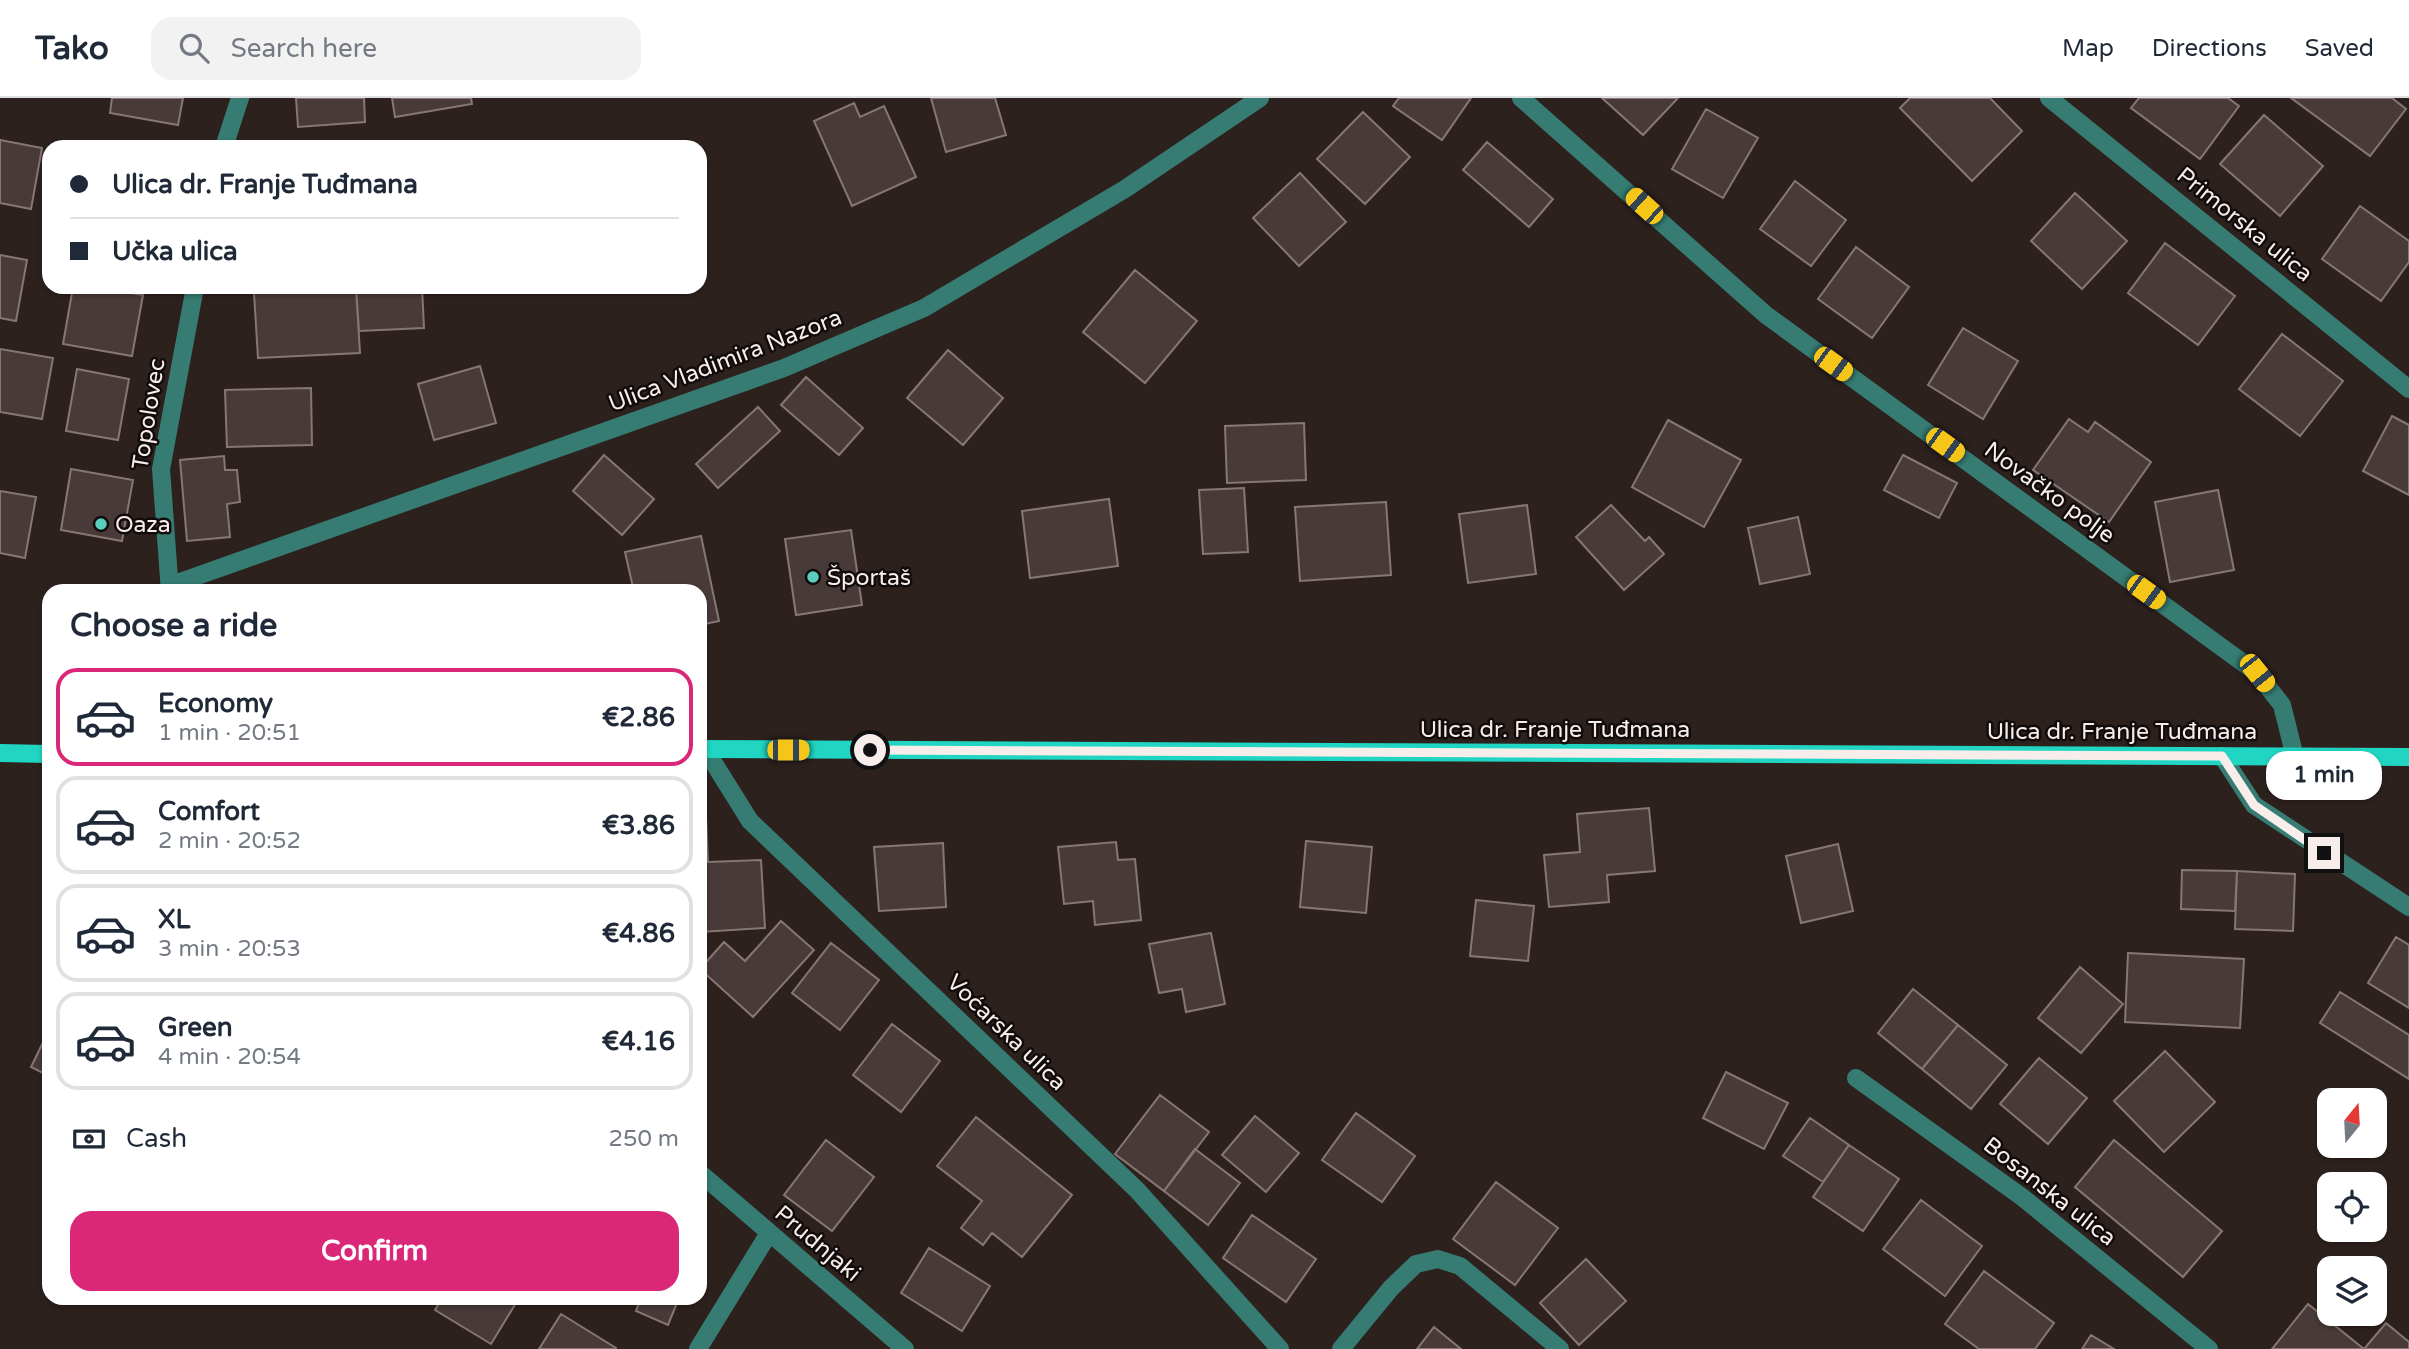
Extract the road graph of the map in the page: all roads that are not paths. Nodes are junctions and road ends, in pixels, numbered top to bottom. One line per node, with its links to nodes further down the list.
1 (240, 98): 5 (street)
2 (1260, 98): 9 (street, Ulica Vladimira Nazora)
3 (1521, 98): 15 (street, Novačko polje)
4 (2049, 98): 7 (street, Primorska ulica)
5 (226, 140)
6 (194, 294): 8 (street, Topolovec)
7 (2409, 389)
8 (169, 584)
9 (183, 584)
10 (707, 749): 14 (main road, Ulica dr. Franje Tuđmana)
11 (0, 753): 12 (main road)
12 (42, 754)
13 (707, 756): 23 (street, Voćarska ulica)
14 (2222, 756): 15 (main road, Ulica dr. Franje Tuđmana); 17 (street)
15 (2295, 757): 16 (main road, Ulica dr. Franje Tuđmana)
16 (2409, 757)
17 (2409, 907)
18 (1856, 1078): 26 (street, Bosanska ulica)
19 (707, 1179): 20 (street, Prudnjaki)
20 (769, 1233): 21 (street); 22 (street, Prudnjaki)
21 (698, 1349)
22 (905, 1349)
23 (1280, 1349)
24 (1342, 1349): 25 (street)
25 (1560, 1349)
26 (2209, 1349)

